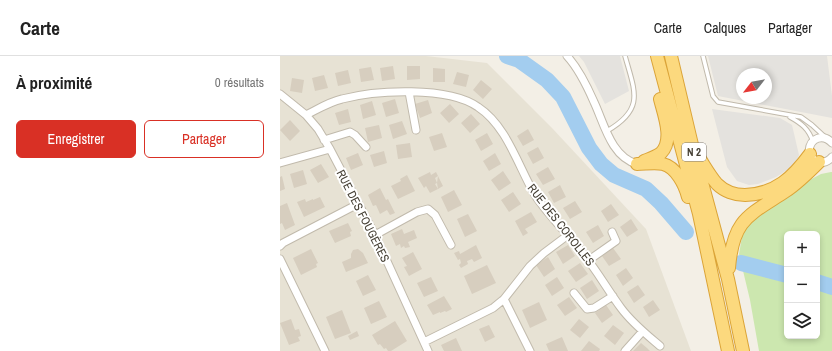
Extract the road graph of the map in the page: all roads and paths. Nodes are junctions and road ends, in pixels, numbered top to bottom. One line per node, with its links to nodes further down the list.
1 (625, 56): 12 (lane)
2 (651, 56): 21 (highway)
3 (657, 56): 30 (highway, N 2)
4 (671, 56): 18 (highway, N 2)
5 (703, 56): 9 (lane)
6 (571, 57): 12 (street)
7 (409, 92): 10 (street, RUE DES COROLLES); 11 (street); 25 (street, RUE DES COROLLES)
8 (280, 94): 10 (street, RUE DES FOUGÈRES)
9 (788, 115): 14 (lane); 15 (lane)
10 (306, 116): 13 (street, RUE DES FOUGÈRES)
11 (416, 130)
12 (607, 131): 21 (street)
13 (324, 140): 16 (street); 17 (street, RUE DES FOUGÈRES)
14 (830, 140): 15 (street)
15 (813, 142): 19 (street)
16 (366, 147)
17 (330, 149): 20 (street); 22 (street, RUE DES FOUGÈRES)
18 (693, 149): 19 (highway); 31 (highway, N 2)
19 (824, 160): 31 (highway)
20 (280, 163)
21 (637, 164): 30 (highway)
22 (358, 204): 24 (street, RUE DES FOUGÈRES); 27 (street)
23 (612, 232): 29 (street)
24 (375, 235): 26 (street); 37 (street, RUE DES FOUGÈRES)
25 (568, 236): 29 (street, RUE DES COROLLES); 34 (street)
26 (451, 245)
27 (280, 246)
28 (280, 260): 39 (street)
29 (589, 260): 33 (street, RUE DES COROLLES)
30 (711, 266): 35 (highway, N 2)
31 (728, 279): 45 (highway, N 2)
32 (574, 293): 33 (street)
33 (613, 296): 36 (street, RUE DES COROLLES)
34 (504, 299): 37 (street); 41 (street)
35 (719, 306): 43 (highway); 44 (highway, N 2)
36 (642, 332): 38 (street, RUE DES COROLLES); 42 (street)
37 (424, 342): 40 (street, RUE DES FOUGÈRES)
38 (660, 346)
39 (325, 351)
40 (428, 351)
41 (530, 351)
42 (625, 351)
43 (724, 351)
44 (728, 351)
45 (743, 351)

